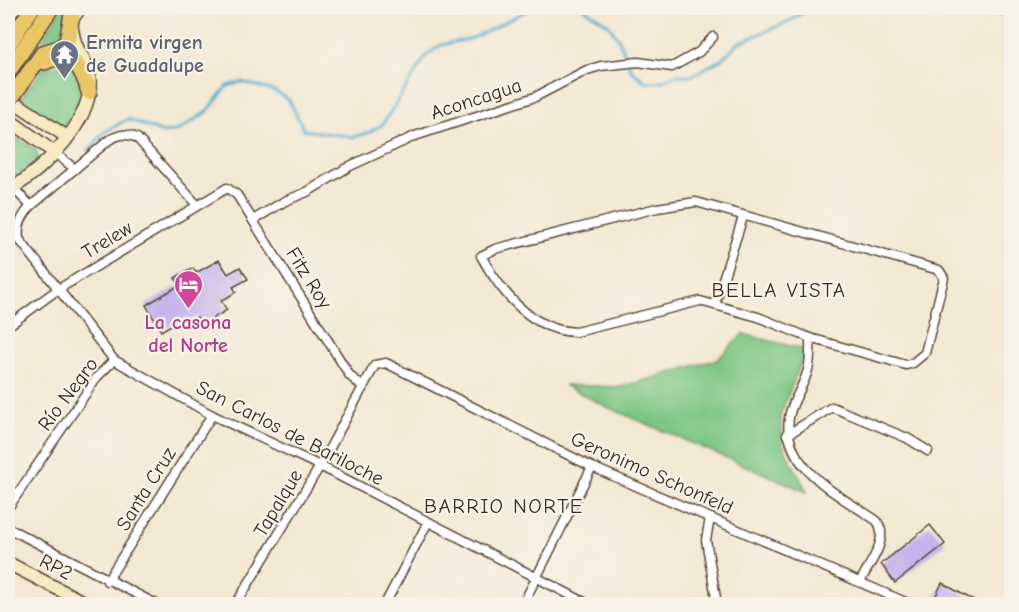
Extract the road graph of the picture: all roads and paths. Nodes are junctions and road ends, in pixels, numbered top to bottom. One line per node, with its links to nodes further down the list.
1 (24, 8): 6 (highway)
2 (32, 8): 8 (highway)
3 (51, 8): 9 (highway)
4 (80, 8): 5 (street)
5 (72, 14): 10 (highway); 11 (street)
6 (8, 33)
7 (713, 37): 22 (street, Aconcagua)
8 (8, 45)
9 (8, 72)
10 (31, 74): 11 (highway); 12 (highway)
11 (89, 92): 14 (street)
12 (12, 98): 14 (street)
13 (8, 118): 15 (street)
14 (67, 137): 15 (street)
15 (55, 153): 16 (street); 18 (street)
16 (75, 169): 19 (street); 20 (street)
17 (227, 188): 19 (street, Trelew); 22 (street, Fitz Roy)
18 (10, 189): 20 (street)
19 (197, 205): 23 (street, Trelew)
20 (31, 206): 23 (street, San Carlos de Bariloche)
21 (743, 217): 24 (street); 24 (street); 26 (street)
22 (253, 220): 29 (street, Fitz Roy)
23 (57, 290): 25 (street, Trelew); 27 (street, San Carlos de Bariloche)
24 (715, 304): 26 (street)
25 (8, 326)
26 (810, 338): 31 (street)
27 (114, 360): 30 (street, San Carlos de Bariloche); 35 (street, Río Negro)
28 (386, 363): 29 (street, Tapalque); 34 (street, Geronimo Schonfeld)
29 (363, 387): 33 (street, Tapalque)
30 (212, 415): 33 (street, San Carlos de Bariloche); 41 (street, Santa Cruz)
31 (787, 435): 32 (street); 42 (street)
32 (928, 451)
33 (320, 466): 37 (street, San Carlos de Bariloche); 46 (street, Tapalque)
34 (592, 467): 36 (street, Geronimo Schonfeld); 40 (street)
35 (8, 508)
36 (710, 518): 42 (street, Geronimo Schonfeld); 50 (street)
37 (428, 522): 40 (street, San Carlos de Bariloche); 47 (street)
38 (8, 528): 41 (street)
39 (8, 564): 44 (street, RP2 / RP2)
40 (537, 578): 48 (street); 49 (street, San Carlos de Bariloche)
41 (107, 581): 45 (street)
42 (860, 582): 43 (street, Geronimo Schonfeld)
43 (891, 601): 51 (street, Geronimo Schonfeld)
44 (87, 604)
45 (156, 604)
46 (236, 604)
47 (385, 604)
48 (523, 604)
49 (588, 604)
50 (717, 604)
51 (910, 604)

